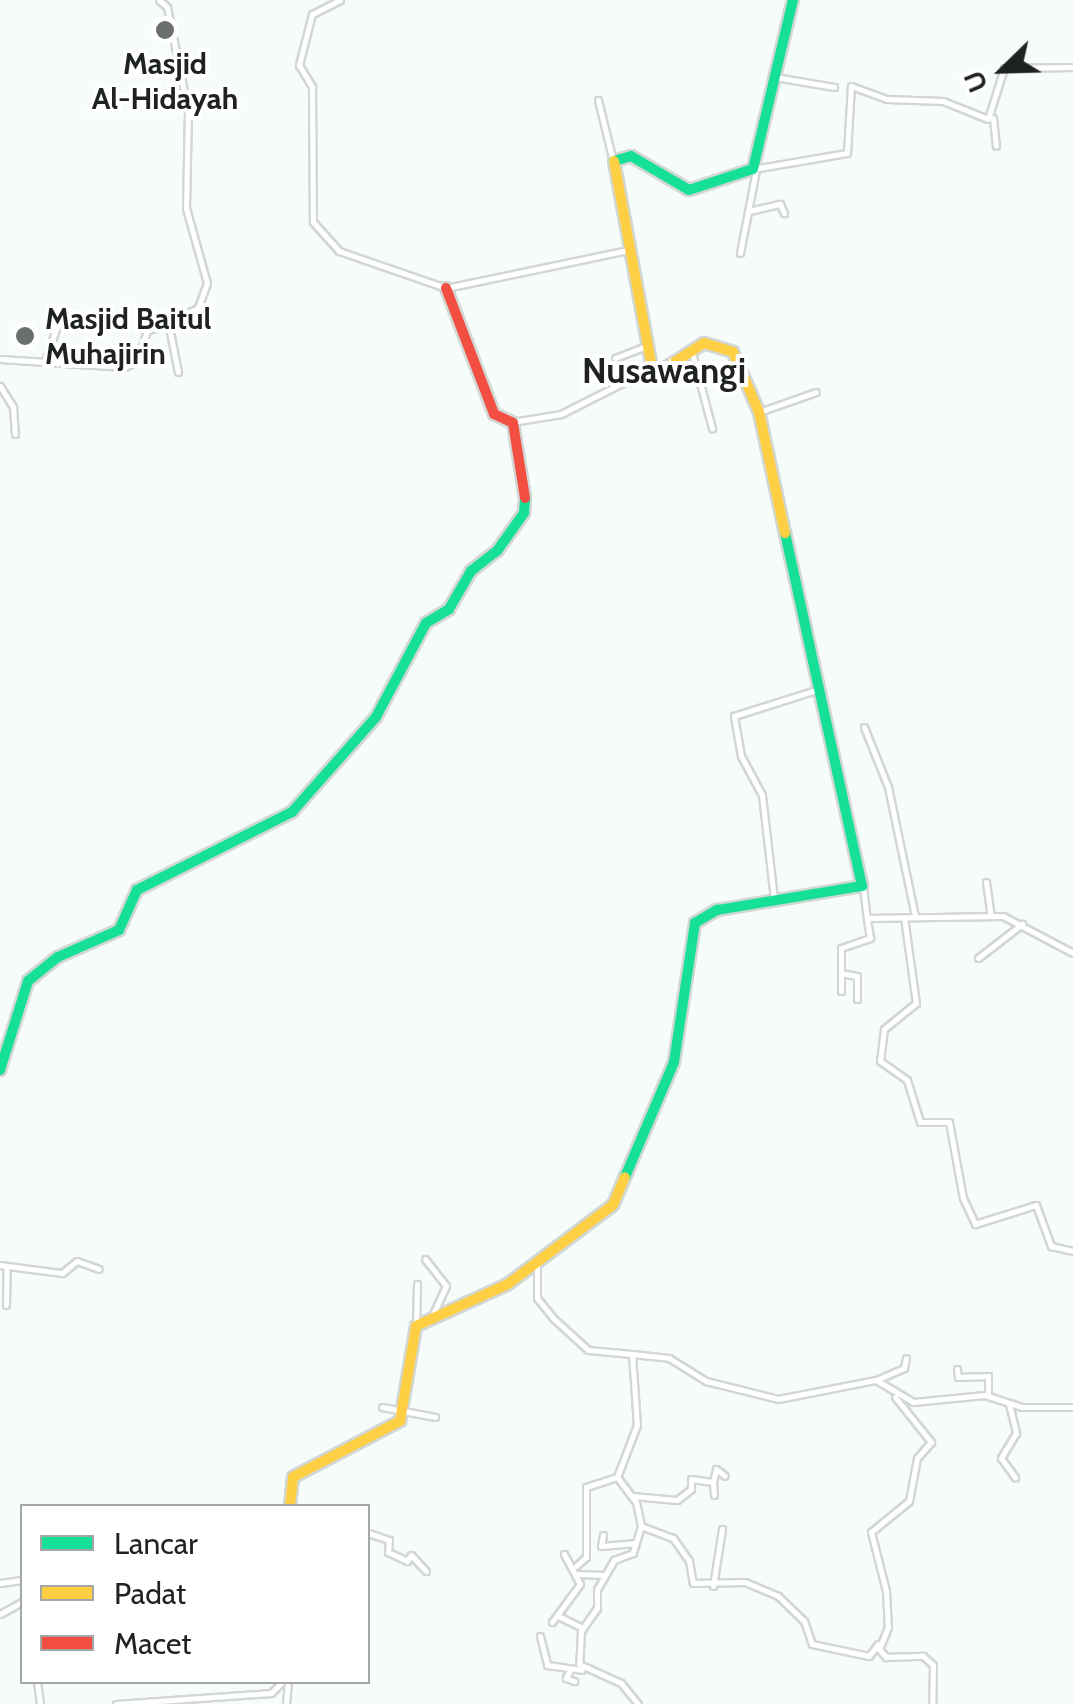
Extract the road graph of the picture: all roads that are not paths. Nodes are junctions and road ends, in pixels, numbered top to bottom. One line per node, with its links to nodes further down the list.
1 (159, 0): 18 (street)
2 (340, 0): 16 (street)
3 (793, 0): 5 (street)
4 (1073, 68): 8 (street)
5 (775, 77): 6 (street); 11 (street)
6 (834, 88)
7 (598, 100): 10 (street)
8 (993, 118): 9 (street); 11 (street)
9 (996, 146)
10 (613, 160): 11 (street); 14 (street)
11 (754, 169): 12 (street)
12 (748, 212): 13 (street); 15 (street)
13 (784, 213)
14 (628, 250): 16 (street); 19 (street)
15 (740, 253)
16 (446, 288): 29 (street)
17 (59, 320): 21 (street)
18 (168, 322): 21 (street); 25 (street)
19 (647, 346): 22 (street); 24 (street)
20 (692, 353): 24 (street); 28 (street); 30 (street)
21 (46, 358): 23 (street)
22 (615, 358)
23 (0, 359)
24 (652, 368): 29 (street)
25 (178, 372)
26 (0, 386): 31 (street)
27 (816, 392): 28 (street)
28 (759, 412): 32 (street)
29 (512, 422): 47 (street)
30 (712, 428)
31 (15, 434)
32 (822, 688): 35 (street); 36 (street)
33 (864, 727): 37 (street)
34 (986, 882): 38 (street)
35 (862, 886): 36 (street); 40 (street)
36 (774, 898): 50 (street)
37 (915, 916): 38 (street); 39 (street)
38 (991, 916): 41 (street)
39 (904, 917): 40 (street); 48 (street)
40 (867, 918): 44 (street)
41 (1022, 924): 42 (street); 43 (street)
42 (1073, 952)
43 (978, 958)
44 (841, 973): 45 (street); 46 (street)
45 (842, 992)
46 (857, 999)
47 (0, 1070)
48 (1073, 1251)
49 (425, 1259): 55 (street)
50 (537, 1260): 55 (street); 57 (street)
51 (4, 1265): 52 (street); 54 (street)
52 (99, 1269)
53 (417, 1284): 56 (street)
54 (6, 1305)
55 (431, 1319): 56 (street)
56 (416, 1326): 66 (street)
57 (632, 1354): 60 (street); 70 (street)
58 (906, 1358): 60 (street)
59 (957, 1369): 62 (street)
60 (876, 1380): 61 (street)
61 (893, 1394): 62 (street); 89 (street)
62 (988, 1396): 63 (street)
63 (1010, 1404): 65 (street); 69 (street)
64 (382, 1407): 66 (street)
65 (1073, 1407)
66 (403, 1410): 67 (street); 74 (street)
67 (435, 1417)
68 (725, 1476): 71 (street)
69 (1015, 1476)
70 (617, 1477): 73 (street); 82 (street)
71 (712, 1482): 72 (street); 73 (street)
72 (714, 1495)
73 (633, 1496): 75 (street)
74 (290, 1504)
75 (640, 1526): 79 (street); 84 (street)
76 (722, 1529): 84 (street)
77 (370, 1534): 81 (street)
78 (603, 1535): 79 (street)
79 (636, 1543): 83 (street)
80 (564, 1554): 82 (street)
81 (426, 1570)
82 (577, 1570): 83 (street); 85 (street)
83 (604, 1575): 87 (street)
84 (713, 1586): 89 (street)
85 (558, 1616): 86 (street); 87 (street)
86 (552, 1622)
87 (582, 1628): 90 (street)
88 (540, 1636): 91 (street)
89 (879, 1642): 97 (street)
90 (582, 1670): 91 (street); 96 (street)
91 (569, 1672): 92 (street)
92 (574, 1680)
93 (282, 1684): 94 (street)
94 (206, 1701): 95 (street)
95 (116, 1704)
96 (638, 1704)
97 (932, 1704)

